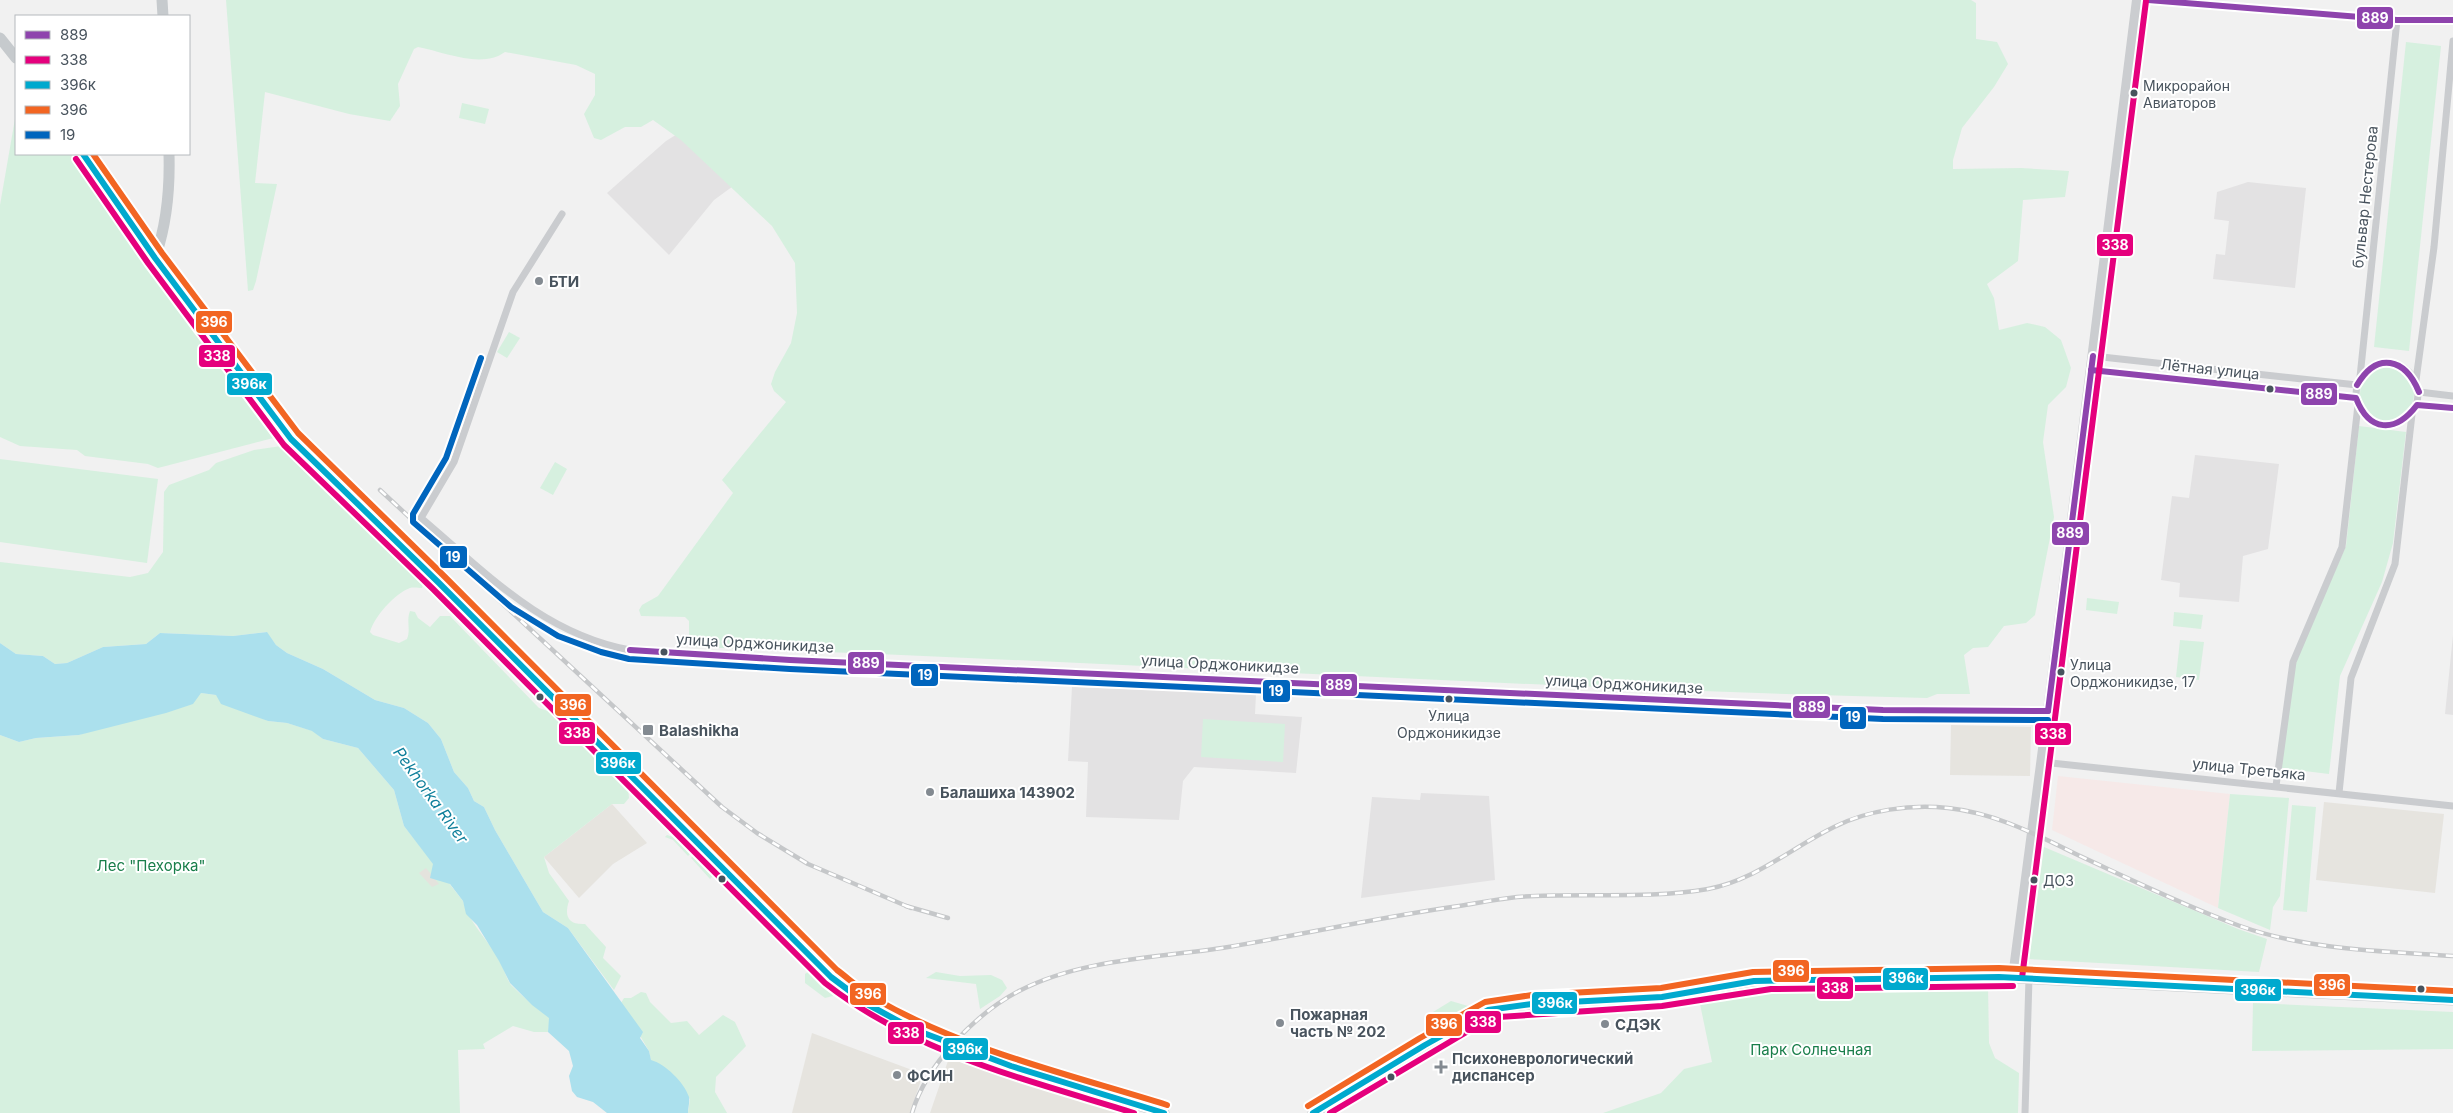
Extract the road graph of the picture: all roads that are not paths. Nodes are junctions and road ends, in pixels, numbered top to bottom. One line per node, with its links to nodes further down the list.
1 (162, 0): 4 (main road)
2 (2137, 0): 14 (main road)
3 (2148, 0): 5 (street)
4 (163, 15)
5 (2397, 20): 6 (street); 16 (street, бульвар Нестерова)
6 (2453, 20)
7 (2453, 41): 17 (street)
8 (2, 44): 9 (main road)
9 (15, 57)
10 (84, 155): 13 (main road)
11 (169, 155): 13 (main road)
12 (562, 214): 25 (street, улица Орджоникидзе)
13 (155, 258): 33 (main road)
14 (2093, 356): 15 (main road); 18 (street, Лётная улица)
15 (2091, 370): 21 (street, Лётная улица); 25 (main road)
16 (2360, 377): 17 (street); 18 (street)
17 (2416, 380): 19 (street)
18 (2357, 385): 21 (street)
19 (2419, 392): 20 (street); 22 (street)
20 (2453, 396)
21 (2357, 402): 24 (street); 27 (street)
22 (2417, 405): 23 (street); 24 (street)
23 (2453, 408)
24 (2412, 414): 28 (street)
25 (2048, 711): 26 (main road)
26 (2042, 762): 27 (street, улица Третьяка); 30 (main road)
27 (2276, 786): 28 (street, улица Третьяка)
28 (2339, 793): 29 (street, улица Третьяка)
29 (2453, 806)
30 (2013, 977): 31 (main road); 34 (main road)
31 (2029, 978): 32 (main road); 35 (street)
32 (2453, 1000)
33 (1164, 1113)
34 (1314, 1113)
35 (2025, 1113)

